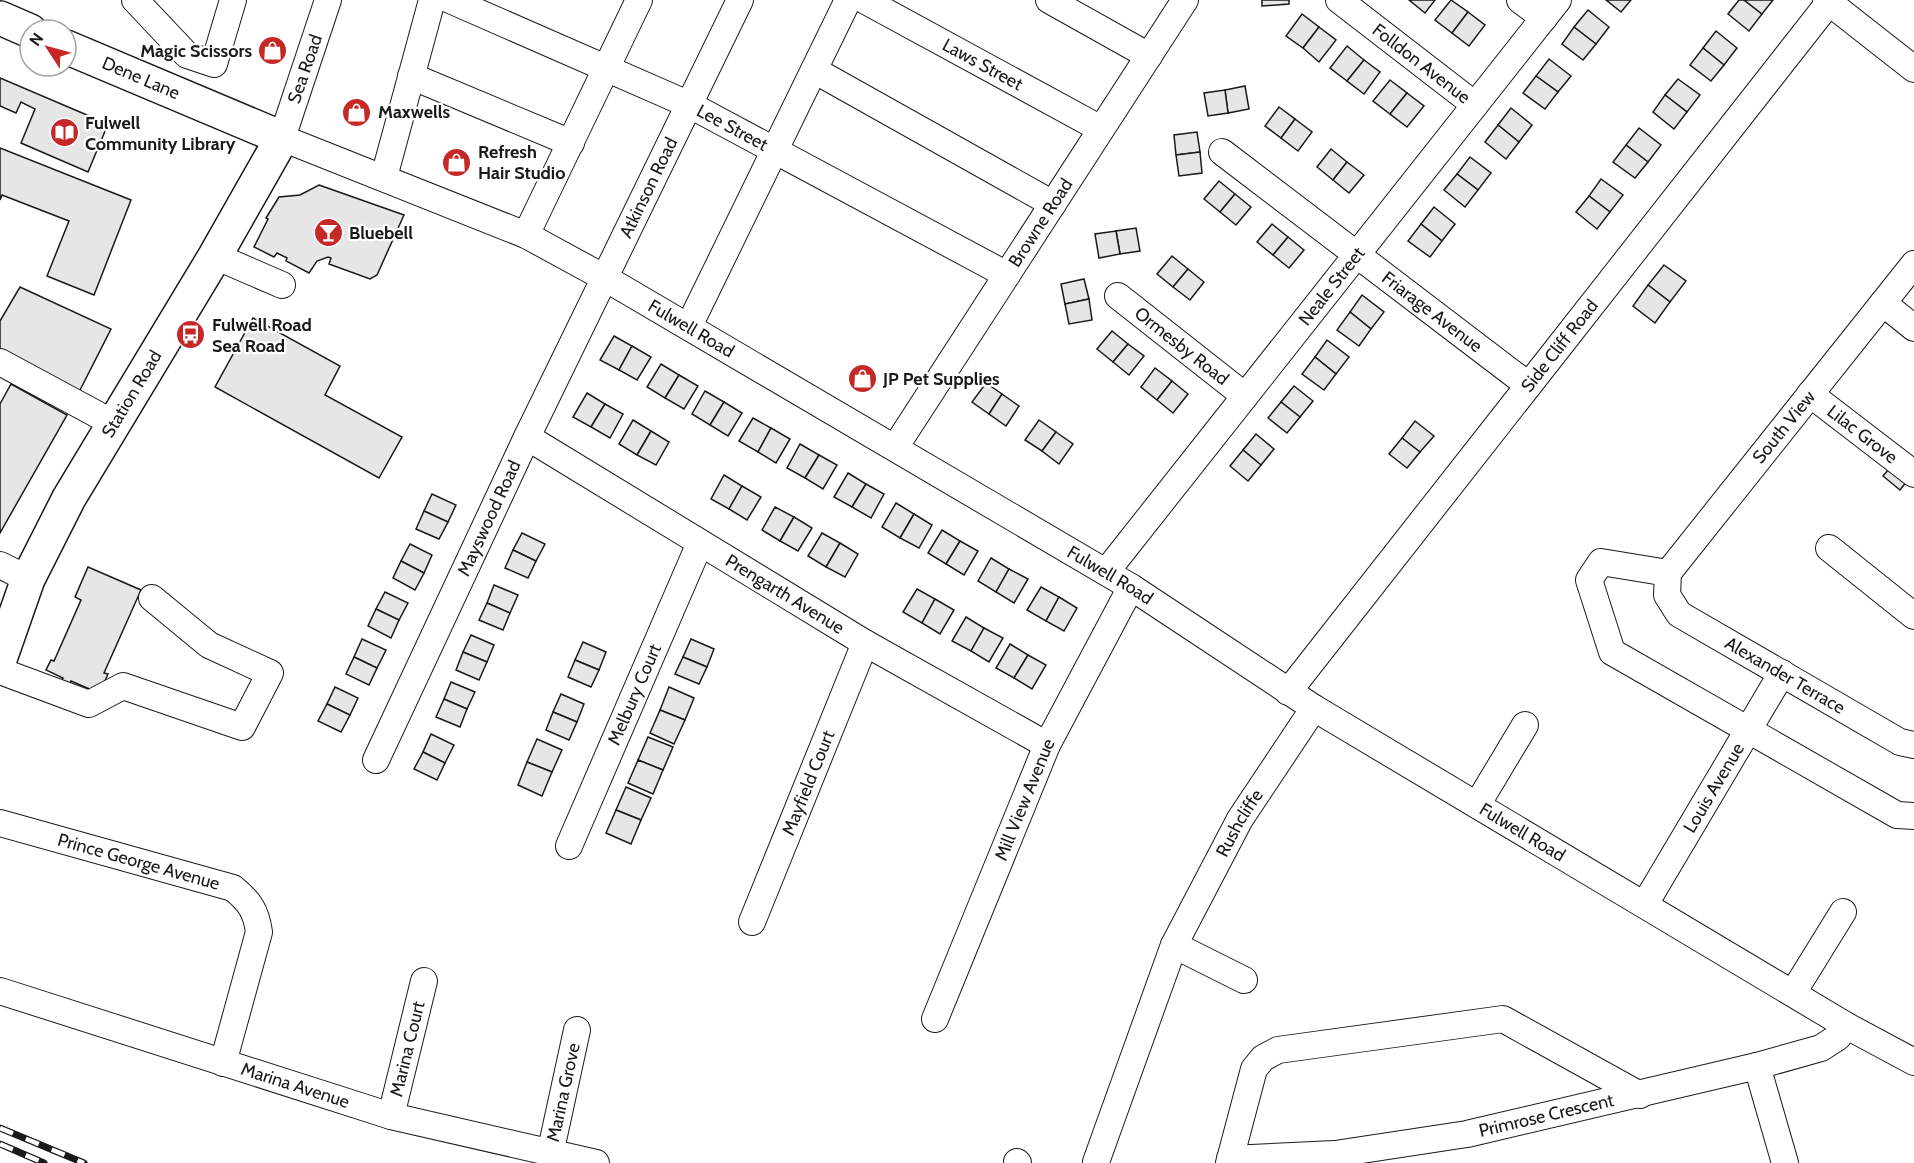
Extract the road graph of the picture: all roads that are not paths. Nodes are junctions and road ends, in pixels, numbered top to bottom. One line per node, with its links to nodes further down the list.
1 (135, 0): 2 (street)
2 (232, 0)
3 (328, 0): 27 (street, Sea Road)
4 (432, 0): 23 (street)
5 (450, 0): 20 (street, Lee Street)
6 (639, 0): 20 (street)
7 (740, 0): 24 (street, Atkinson Road)
8 (848, 0): 22 (street)
9 (864, 0): 26 (street, Laws Street)
10 (1048, 0): 19 (street)
11 (1185, 0): 19 (street, Browne Road)
12 (1339, 0): 25 (street, Folldon Avenue)
13 (1520, 0): 15 (street)
14 (1829, 1): 21 (street); 45 (street, Side Cliff Road)
15 (1551, 9): 25 (street, Neale Street)
16 (0, 18): 17 (main road)
17 (18, 26)
18 (78, 51): 27 (main road, Dene Lane)
19 (1149, 56): 26 (street, Browne Road)
20 (607, 69): 24 (street, Lee Street); 28 (street)
21 (1914, 69)
22 (814, 70): 29 (street); 32 (street)
23 (411, 76): 28 (street); 31 (street)
24 (690, 105): 29 (street, Lee Street); 38 (street, Atkinson Road)
25 (1476, 105): 34 (street, Neale Street)
26 (1101, 129): 32 (street, Browne Road)
27 (282, 138): 31 (street, Fulwell Road); 35 (main road, Station Road)
28 (571, 143): 33 (street)
29 (776, 150): 37 (street, Lee Street); 42 (street)
30 (1222, 152): 34 (street, Friarage Avenue)
31 (384, 177): 33 (street, Fulwell Road)
32 (1053, 204): 37 (street, Browne Road)
33 (526, 235): 38 (street, Fulwell Road)
34 (1357, 255): 45 (street, Friarage Avenue); 47 (street, Neale Street)
35 (215, 256): 39 (street); 48 (main road, Station Road)
36 (1914, 264): 41 (street, South View)
37 (1007, 275): 50 (street, Browne Road)
38 (605, 278): 42 (street, Fulwell Road); 49 (street, Mayswood Road)
39 (282, 285)
40 (1118, 296): 47 (street, Ormesby Road)
41 (1883, 303): 43 (street); 46 (street, South View)
42 (689, 326): 50 (street, Fulwell Road)
43 (1914, 328)
44 (0, 362): 48 (street)
45 (1528, 385): 64 (street, Side Cliff Road)
46 (1810, 394): 51 (street, Lilac Grove); 56 (street, South View)
47 (1245, 396): 55 (street, Neale Street)
48 (113, 423): 54 (main road, Station Road)
49 (527, 437): 52 (street, Prengarth Avenue); 70 (street, Mayswood Road)
50 (896, 446): 55 (street, Fulwell Road)
51 (1914, 474)
52 (700, 543): 60 (street, Prengarth Avenue); 74 (street, Melbury Court)
53 (1829, 548): 59 (street)
54 (14, 572): 61 (main road, Station Road)
55 (1106, 572): 57 (street, Fulwell Road)
56 (1667, 584): 63 (street, Alexander Terrace); 67 (street)
57 (1131, 587): 64 (street, Fulwell Road); 69 (street, Mill View Avenue)
58 (152, 598): 62 (street)
59 (1914, 616)
60 (865, 643): 69 (street, Prengarth Avenue); 77 (street, Mayfield Court)
61 (0, 659)
62 (0, 671)
63 (1782, 673): 67 (street, Louis Avenue); 68 (street, Alexander Terrace)
64 (1288, 692): 65 (street, Fulwell Road)
65 (1314, 708): 71 (street, Fulwell Road); 78 (street, Rushcliffe)
66 (1525, 725): 71 (street)
67 (1747, 730): 72 (street); 75 (street, Louis Avenue)
68 (1914, 744)
69 (1047, 745): 83 (street, Mill View Avenue)
70 (376, 760)
71 (1477, 804): 75 (street, Fulwell Road)
72 (1914, 816)
73 (0, 823): 87 (street, Prince George Avenue)
74 (569, 846)
75 (1645, 904): 82 (street, Fulwell Road)
76 (1843, 912): 82 (street)
77 (752, 922)
78 (1174, 945): 79 (street); 93 (street, Rushcliffe)
79 (1244, 980)
80 (424, 981): 90 (street, Marina Court)
81 (0, 991): 87 (street, Marina Avenue)
82 (1793, 993): 84 (street, Fulwell Road)
83 (935, 1019)
84 (1848, 1026): 86 (street, Fulwell Road); 88 (street, Primrose Crescent)
85 (576, 1030): 91 (street, Marina Grove)
86 (1914, 1062)
87 (223, 1064): 90 (street, Marina Avenue)
88 (1757, 1066): 89 (street, Primrose Crescent); 95 (street)
89 (1640, 1095): 92 (street, Primrose Crescent); 92 (street)
90 (391, 1116): 91 (street, Marina Avenue)
91 (550, 1154): 94 (street, Marina Avenue)
92 (1229, 1161)
93 (1096, 1162)
94 (596, 1163)
95 (1785, 1163)

